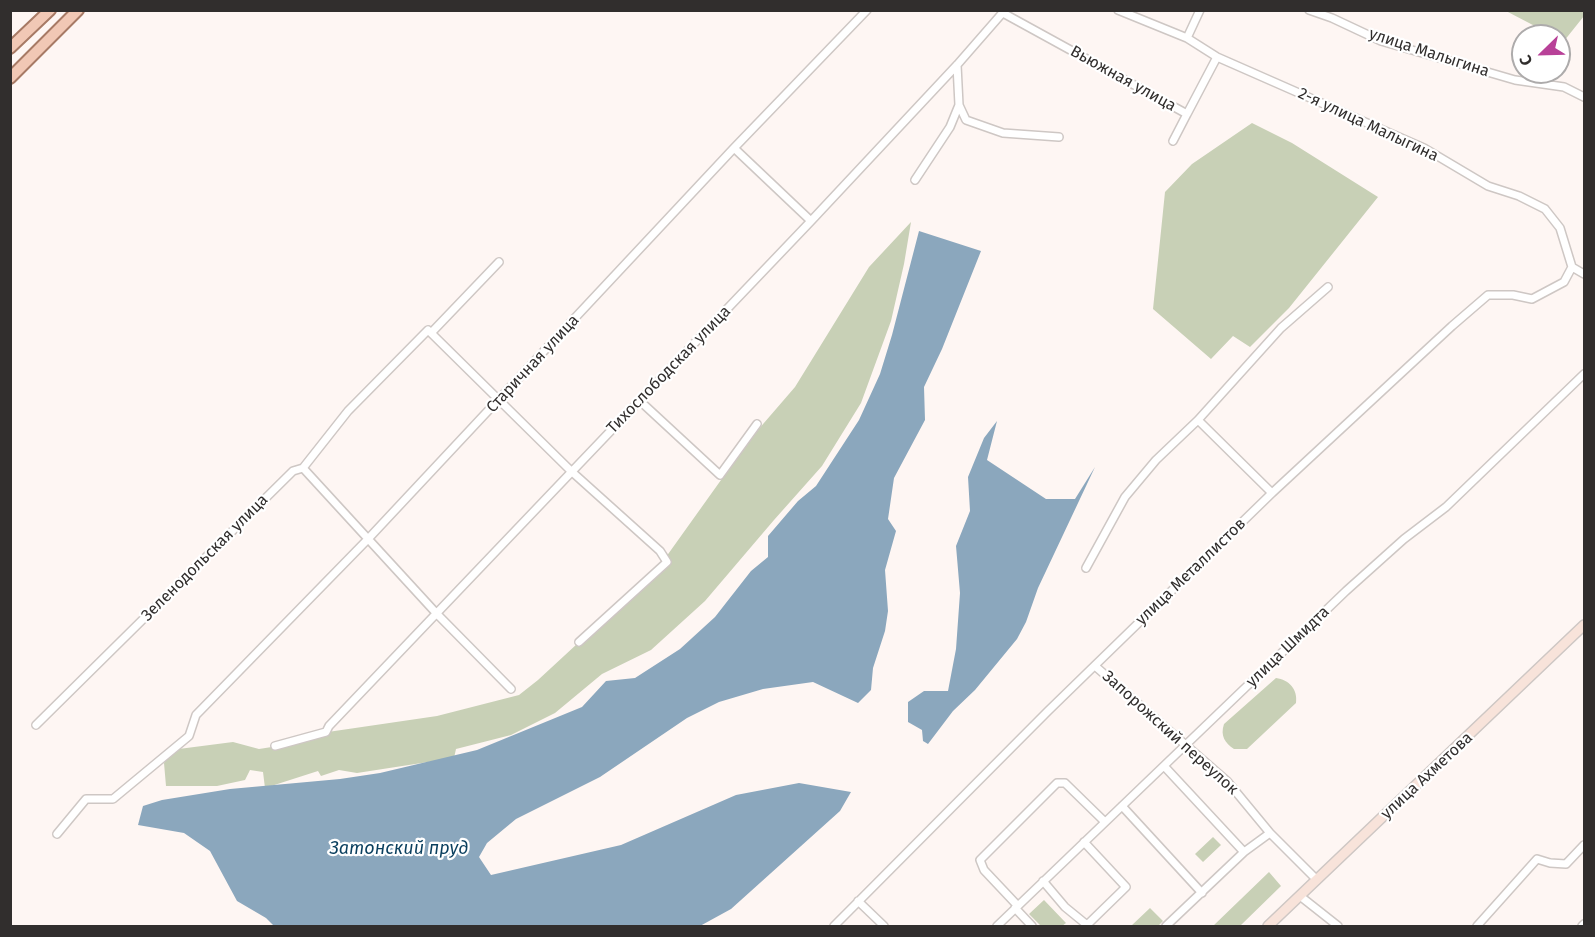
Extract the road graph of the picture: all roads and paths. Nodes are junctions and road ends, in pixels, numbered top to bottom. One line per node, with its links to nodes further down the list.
1 (50, 10): 10 (main road)
2 (78, 10): 13 (main road)
3 (867, 10): 19 (street, Старичная улица)
4 (1118, 10): 9 (street, 2-я улица Малыгина)
5 (1200, 10): 9 (street)
6 (1309, 10): 8 (street, улица Малыгина)
7 (1004, 12): 12 (street, Тихослободская улица); 16 (street, Вьюжная улица)
8 (1324, 13): 14 (street, улица Малыгина)
9 (1187, 39): 11 (street, 2-я улица Малыгина)
10 (10, 48)
11 (1217, 57): 16 (street, Вьюжная улица); 23 (street, 2-я улица Малыгина)
12 (957, 65): 15 (street); 21 (street, Тихослободская улица)
13 (10, 78)
14 (1584, 97)
15 (959, 105): 17 (street); 20 (street)
16 (1186, 114): 18 (street)
17 (1059, 137)
18 (1173, 141)
19 (734, 148): 21 (street); 28 (street, Старичная улица)
20 (915, 180)
21 (811, 221): 29 (street, Тихослободская улица)
22 (499, 262): 26 (street)
23 (1572, 267): 24 (street); 34 (street, улица Металлистов)
24 (1584, 274)
25 (1328, 287): 30 (street)
26 (430, 332): 28 (street); 32 (street)
27 (1584, 374): 43 (street, улица Шмидта)
28 (499, 400): 33 (street); 35 (street, Старичная улица)
29 (640, 401): 31 (street); 33 (street, Тихослободская улица)
30 (1198, 420): 34 (street); 36 (street)
31 (757, 424)
32 (303, 468): 35 (street); 42 (street, Зеленодольская улица)
33 (572, 471): 37 (street, Тихослободская улица); 39 (street)
34 (1272, 493): 40 (street, улица Металлистов)
35 (368, 539): 37 (street); 49 (street, Старичная улица)
36 (1086, 568)
37 (437, 614): 41 (street); 44 (street, Тихослободская улица)
38 (1584, 625): 53 (main road, улица Ахметова)
39 (579, 642)
40 (1095, 666): 43 (street, Запорожский переулок); 57 (street, улица Металлистов)
41 (511, 689)
42 (36, 725)
43 (1186, 745): 45 (street, улица Шмидта); 48 (street, Запорожский переулок)
44 (275, 746)
45 (1164, 766): 46 (street, улица Шмидта); 52 (street)
46 (1122, 806): 47 (street, улица Шмидта); 55 (street)
47 (1105, 822): 50 (street, улица Шмидта); 58 (street)
48 (1270, 833): 52 (street); 53 (street, Запорожский переулок)
49 (57, 834)
50 (1084, 842): 54 (street, улица Шмидта); 59 (street)
51 (1584, 845): 67 (street)
52 (1244, 852): 55 (street)
53 (1317, 880): 56 (main road, улица Ахметова)
54 (1043, 881): 58 (street, улица Шмидта); 59 (street)
55 (1202, 892): 64 (street)
56 (1300, 896): 65 (main road, улица Ахметова); 66 (street)
57 (858, 901): 60 (street, улица Металлистов); 61 (street)
58 (1016, 906): 62 (street, улица Шмидта); 63 (street)
59 (1087, 926)
60 (834, 927)
61 (884, 927)
62 (997, 927)
63 (1032, 927)
64 (1166, 927)
65 (1268, 927)
66 (1338, 927)
67 (1477, 927)

